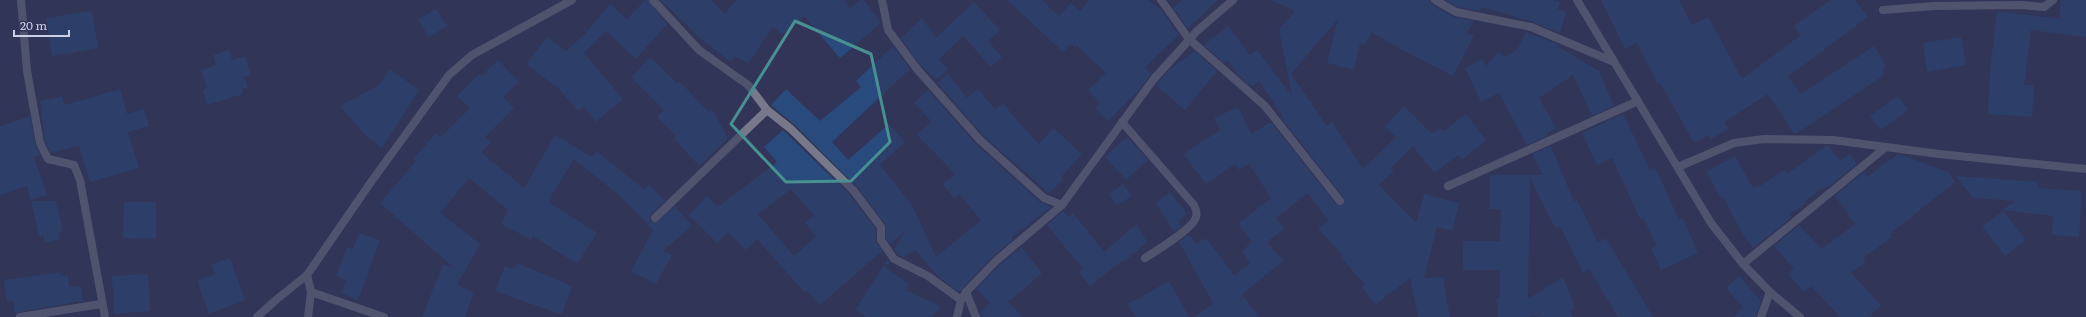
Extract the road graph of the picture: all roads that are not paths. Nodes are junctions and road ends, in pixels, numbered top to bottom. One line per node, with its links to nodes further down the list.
1 (21, 0): 30 (street)
2 (572, 0): 25 (street)
3 (653, 0): 14 (street)
4 (882, 0): 21 (street)
5 (1161, 0): 11 (street)
6 (1233, 0): 11 (street)
7 (1435, 0): 12 (street)
8 (1577, 0): 12 (street)
9 (2053, 0): 10 (street)
10 (1883, 10)
11 (1189, 39): 15 (street); 20 (street)
12 (1614, 62): 13 (street)
13 (1638, 101): 17 (street); 19 (street)
14 (767, 110): 22 (street); 29 (street)
15 (1122, 122): 21 (street); 23 (street)
16 (1886, 147): 17 (street); 18 (street); 24 (street)
17 (1678, 167): 24 (street)
18 (2086, 169)
19 (1448, 186)
20 (1340, 201)
21 (1062, 205): 27 (street)
22 (655, 218)
23 (1145, 258)
24 (1743, 264): 28 (street)
25 (307, 275): 26 (street); 33 (street)
26 (311, 292): 34 (street); 35 (street)
27 (966, 292): 29 (street); 37 (street)
28 (1770, 292): 38 (street); 39 (street)
29 (961, 300): 36 (street)
30 (101, 304): 31 (street); 32 (street)
31 (20, 317)
32 (105, 317)
33 (257, 317)
34 (308, 317)
35 (384, 317)
36 (958, 317)
37 (976, 317)
38 (1761, 317)
39 (1800, 317)

